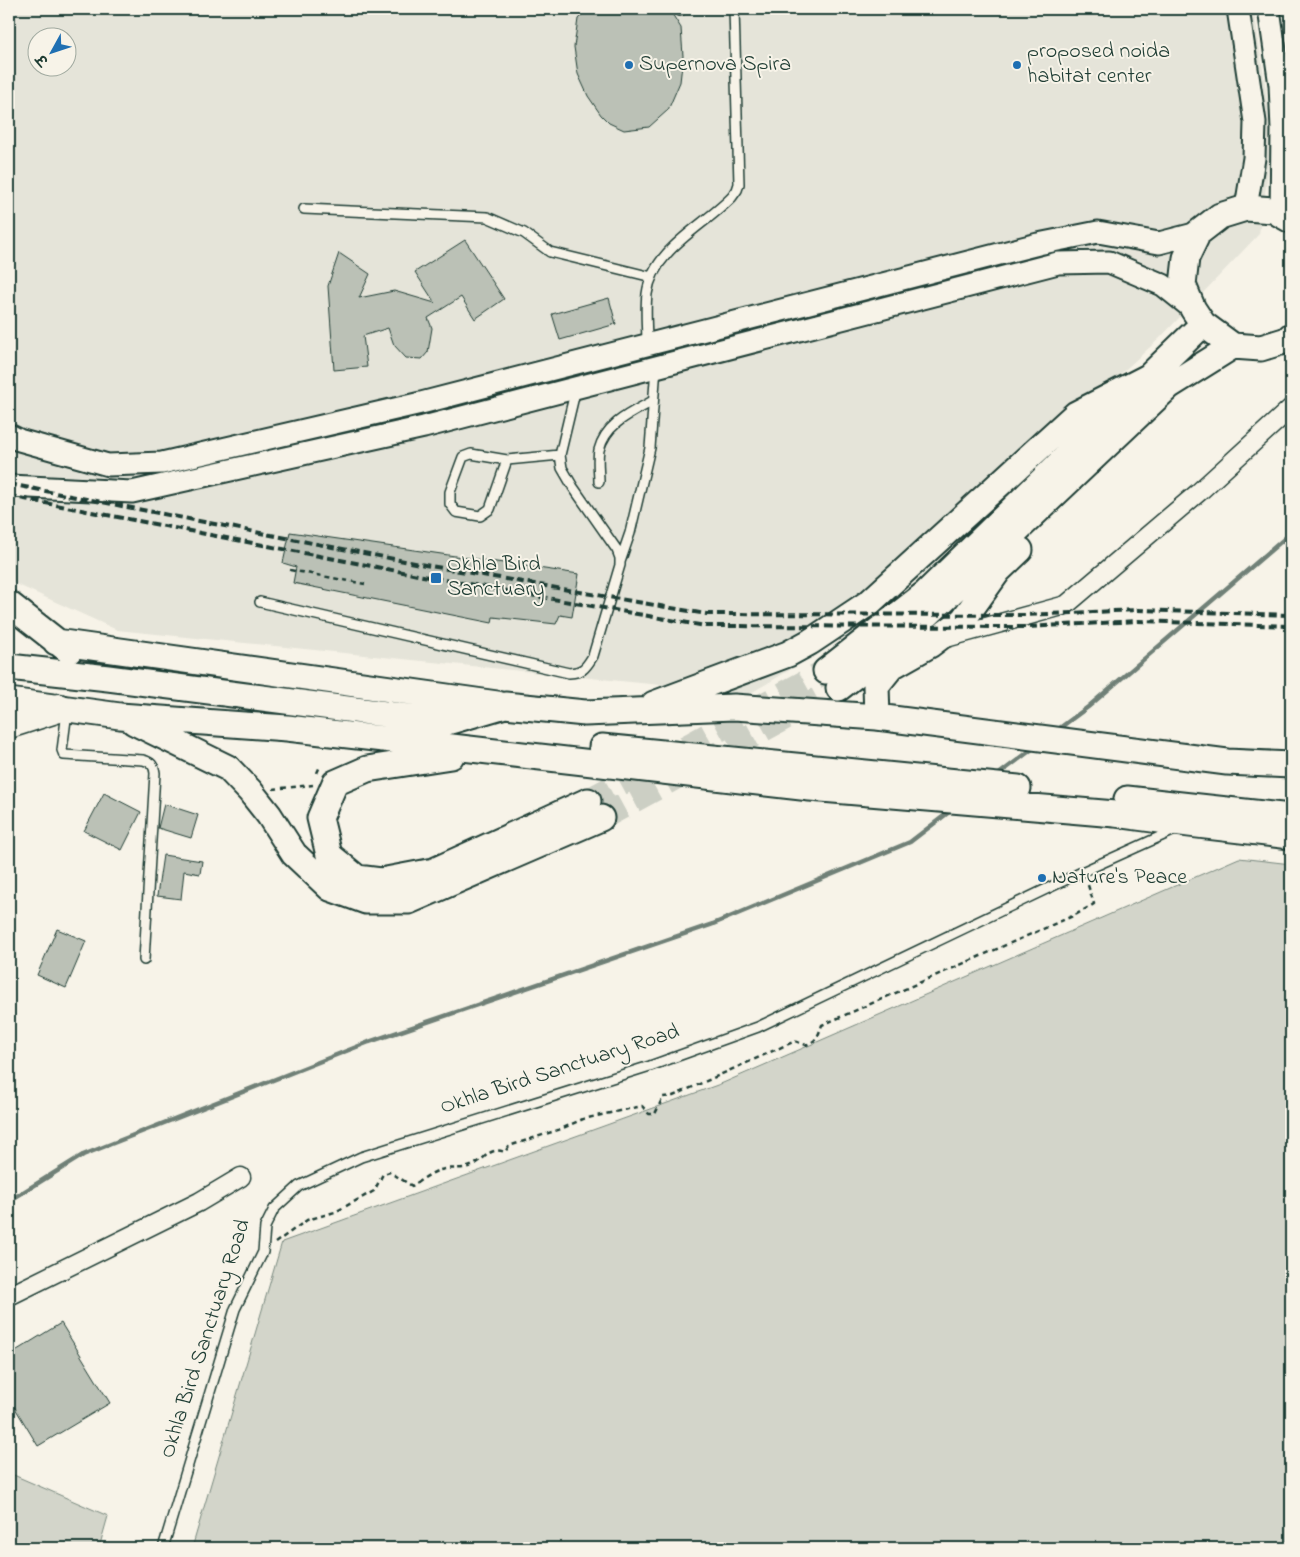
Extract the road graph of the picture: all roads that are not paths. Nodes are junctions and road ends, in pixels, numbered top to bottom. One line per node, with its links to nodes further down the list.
1 (734, 9): 8 (lane)
2 (1238, 9): 4 (street)
3 (1269, 9): 6 (street)
4 (1246, 208): 6 (main road); 7 (main road)
5 (304, 209): 8 (lane)
6 (1286, 217)
7 (1198, 233): 9 (main road); 11 (street)
8 (652, 277): 11 (lane)
9 (1198, 316): 12 (main road); 13 (street); 14 (main road)
10 (1291, 336): 12 (main road)
11 (647, 345): 18 (street)
12 (1233, 346): 14 (main road)
13 (656, 367): 15 (street); 16 (lane)
14 (1159, 381): 26 (main road); 30 (main road); 33 (main road)
15 (576, 387): 19 (lane); 22 (street)
16 (653, 401): 21 (lane); 23 (lane)
17 (1291, 408): 26 (street)
18 (9, 435)
19 (560, 455): 20 (lane); 23 (lane)
20 (507, 460): 20 (lane)
21 (599, 482)
22 (9, 486)
23 (620, 565): 24 (lane)
24 (260, 602)
25 (9, 604): 27 (main road)
26 (937, 640): 36 (main road)
27 (56, 642): 29 (main road); 31 (main road)
28 (9, 667): 29 (main road)
29 (108, 678): 31 (main road)
30 (832, 680)
31 (504, 705): 33 (main road)
32 (63, 709): 34 (main road); 35 (highway); 43 (lane)
33 (634, 712): 36 (main road)
34 (120, 716): 37 (main road); 37 (main road)
35 (10, 717)
36 (877, 717): 38 (main road)
37 (483, 751): 39 (main road)
38 (1291, 765)
39 (1115, 806): 40 (main road); 41 (main road)
40 (1291, 817)
41 (1188, 824): 42 (main road); 46 (lane, Okhla Bird Sanctuary Road)
42 (1291, 836)
43 (144, 960)
44 (241, 1178): 45 (street, Okhla Bird Sanctuary Road)
45 (9, 1296)
46 (162, 1548)

